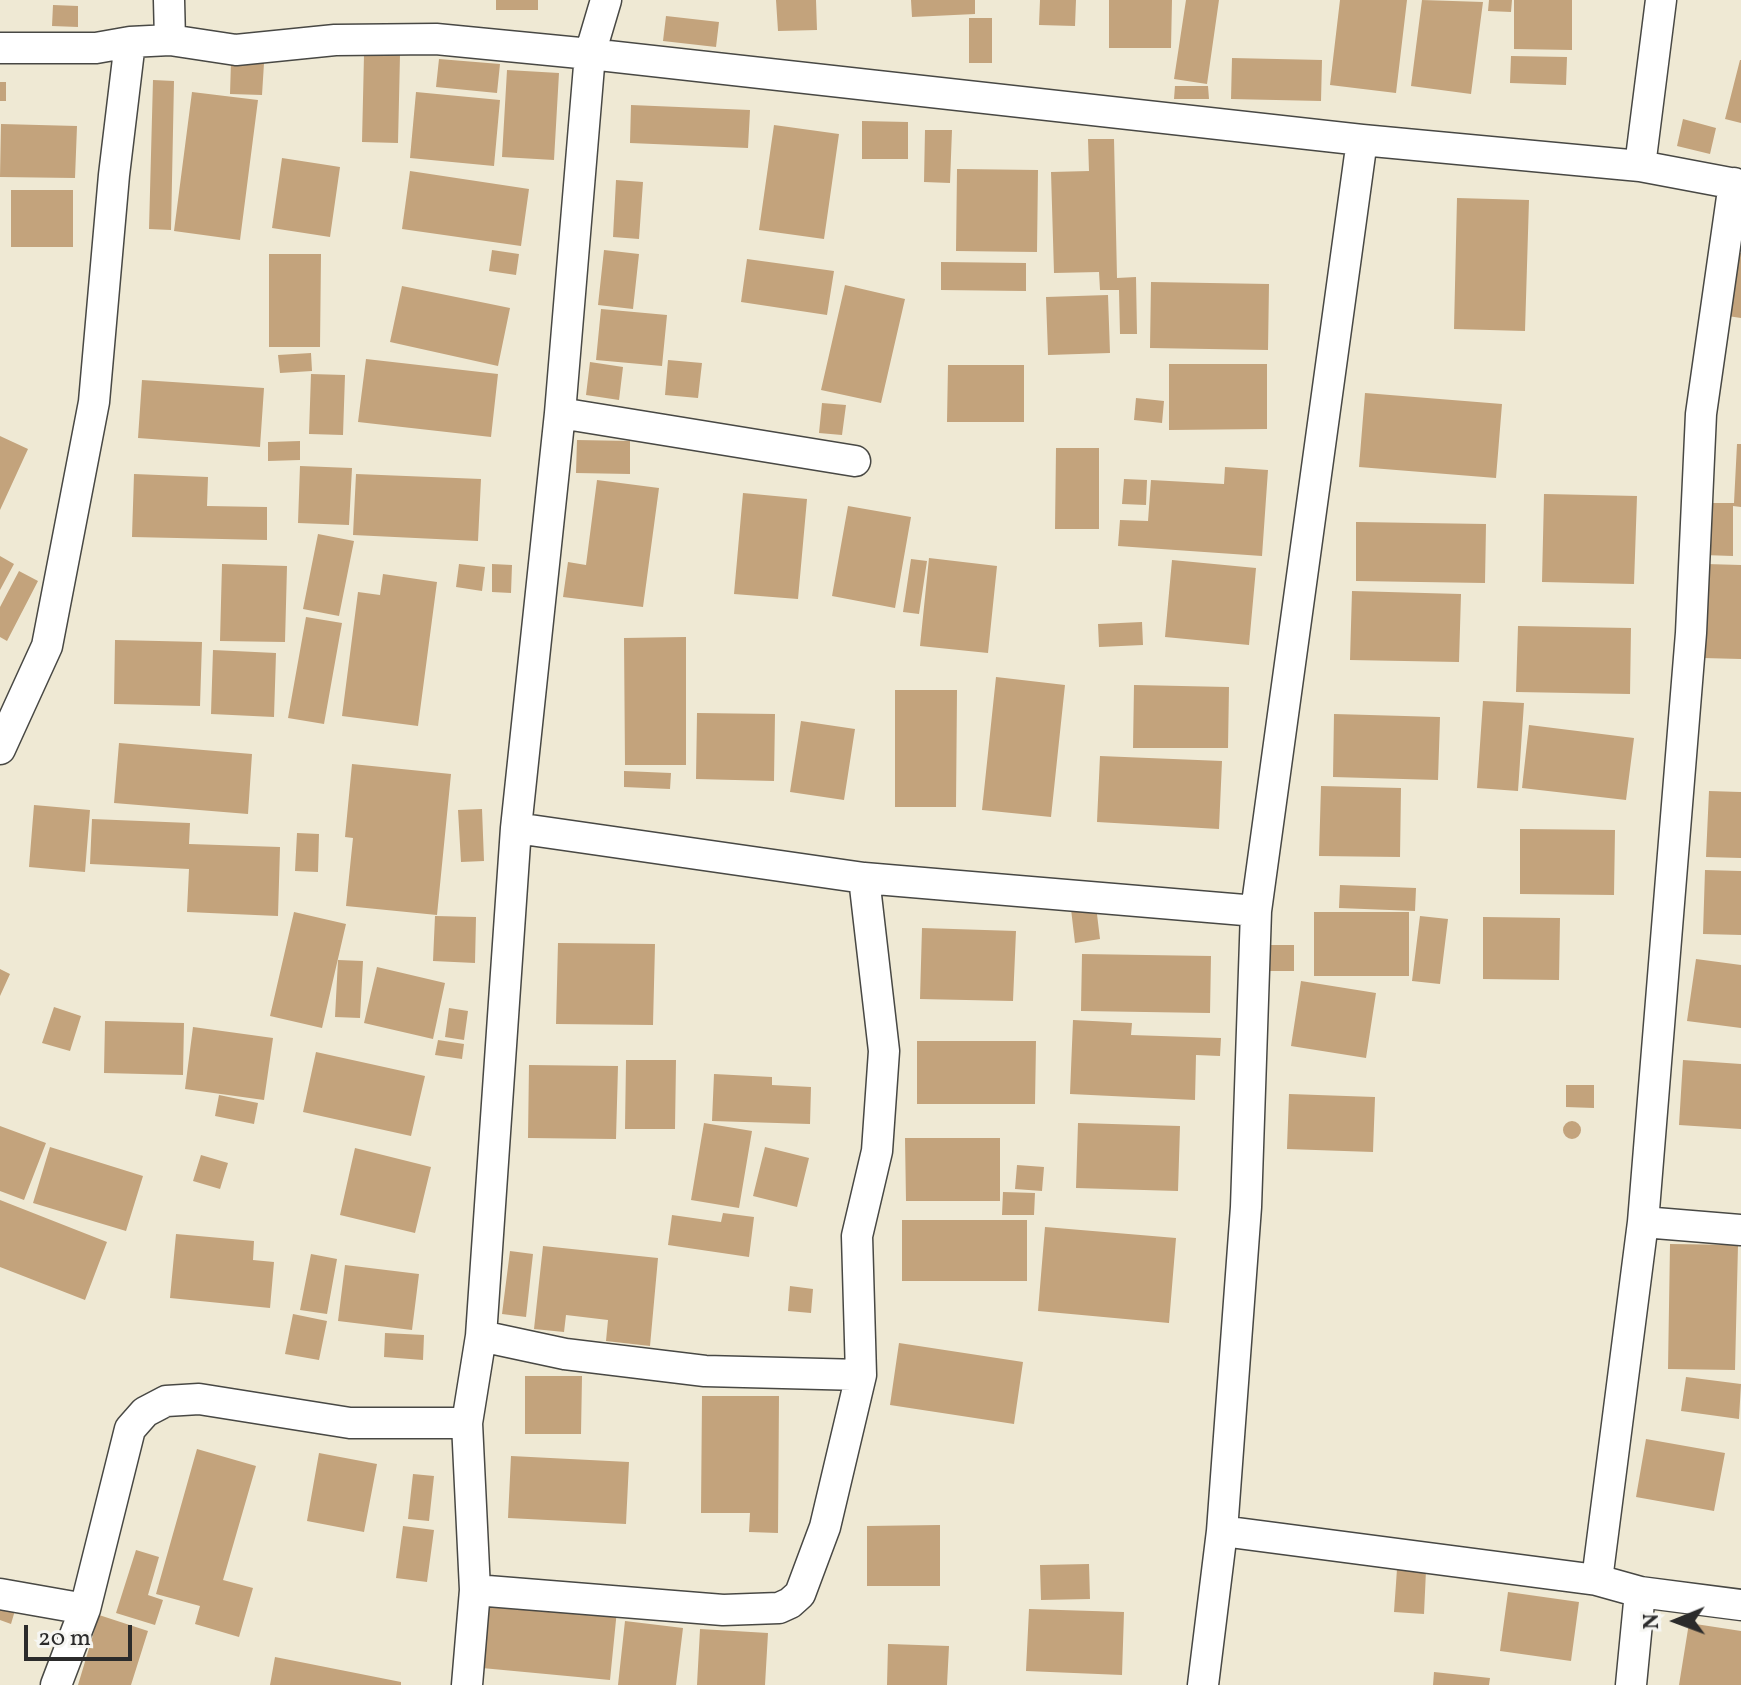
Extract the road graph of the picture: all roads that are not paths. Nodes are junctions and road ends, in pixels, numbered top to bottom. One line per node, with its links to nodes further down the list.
1 (169, 0): 4 (street)
2 (606, 0): 7 (street)
3 (1661, 0): 9 (street)
4 (170, 40): 5 (street); 7 (street)
5 (130, 42): 6 (street); 13 (street)
6 (0, 48)
7 (590, 54): 8 (street); 11 (street)
8 (1362, 140): 9 (street); 16 (street)
9 (1640, 166): 10 (street)
10 (1738, 184): 17 (street)
11 (560, 413): 12 (street); 14 (street)
12 (855, 461)
13 (0, 749)
14 (516, 828): 15 (street); 19 (street)
15 (864, 878): 16 (street); 20 (street)
16 (1256, 911): 22 (street)
17 (1643, 1222): 18 (street); 23 (street)
18 (1741, 1230)
19 (481, 1336): 20 (street); 21 (street)
20 (861, 1375): 24 (street)
21 (467, 1423): 24 (street); 28 (street)
22 (1222, 1531): 23 (street); 31 (street)
23 (1597, 1580): 25 (street)
24 (475, 1590): 30 (street)
25 (1640, 1592): 27 (street); 32 (street)
26 (0, 1594): 28 (street)
27 (1741, 1605)
28 (85, 1609): 29 (street)
29 (56, 1685)
30 (467, 1685)
31 (1203, 1685)
32 (1631, 1685)

